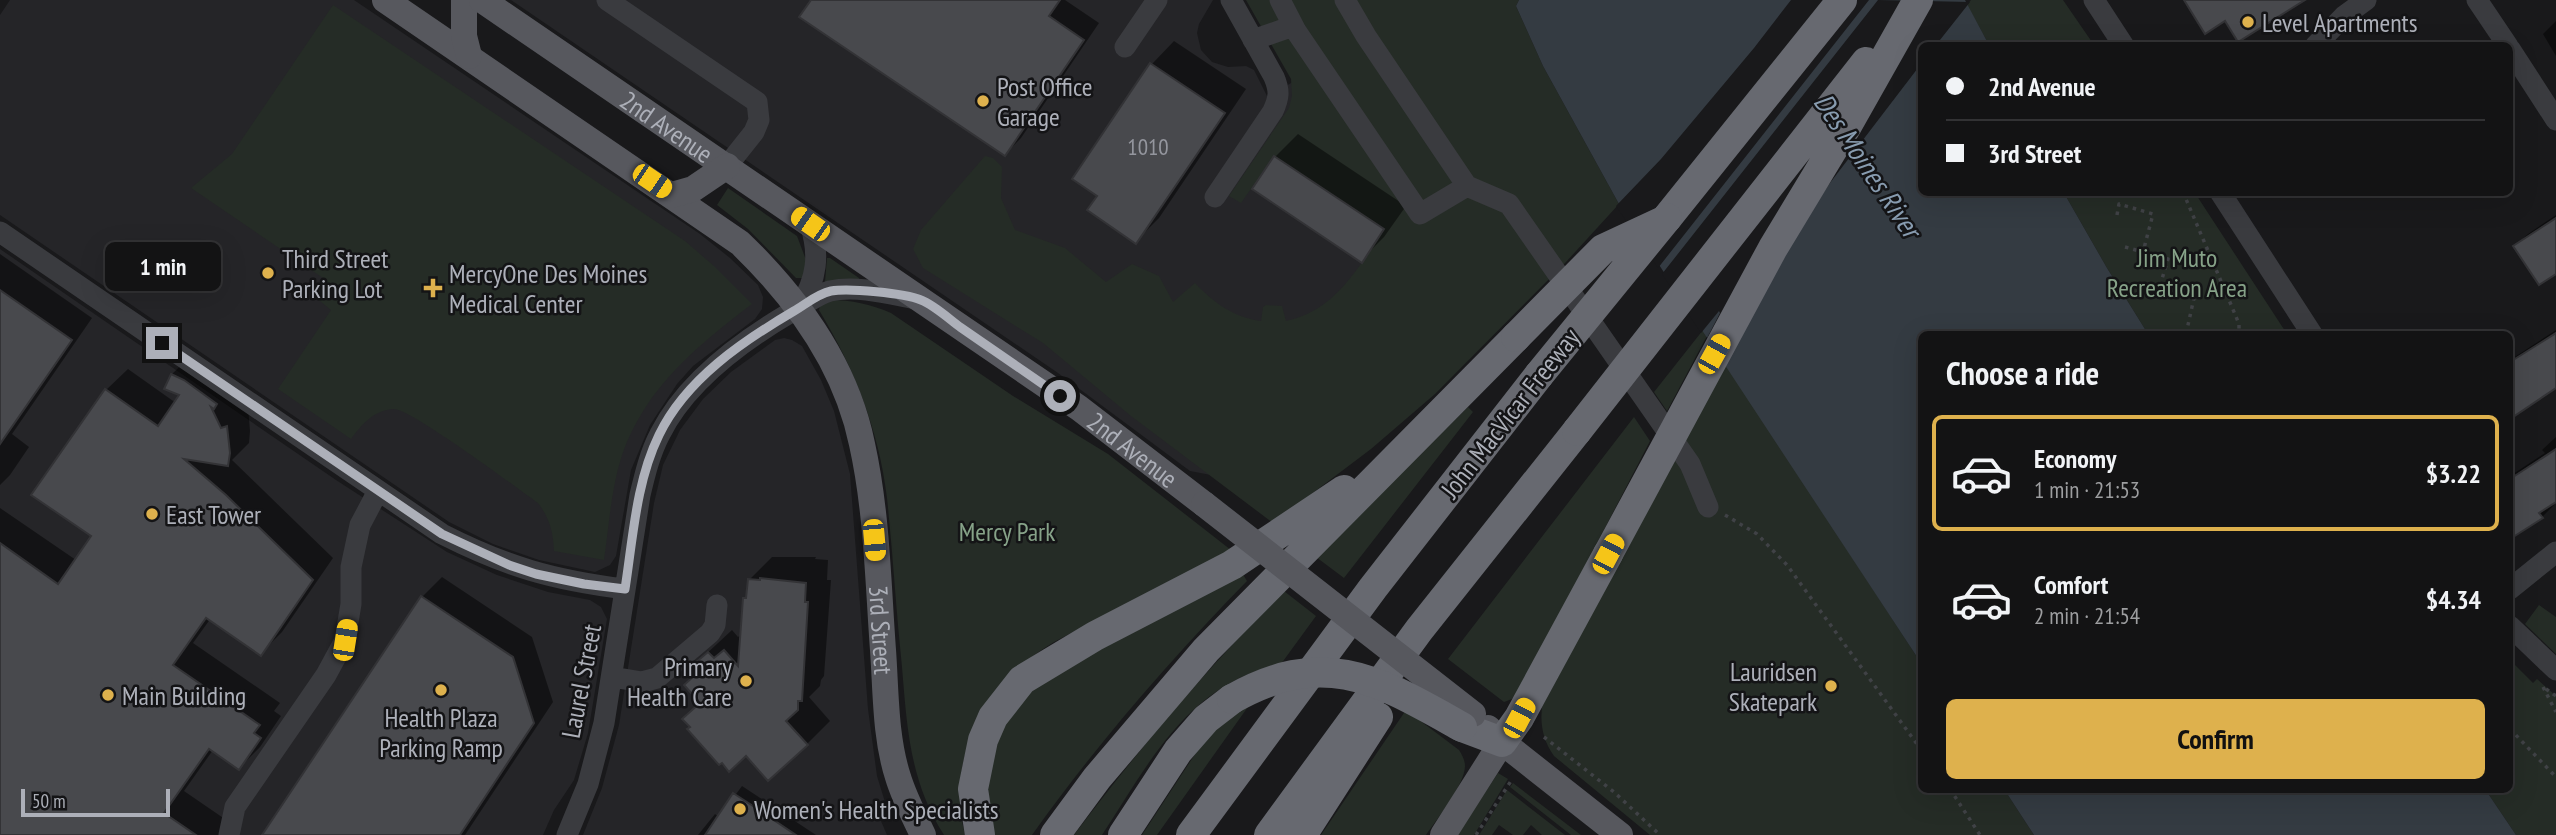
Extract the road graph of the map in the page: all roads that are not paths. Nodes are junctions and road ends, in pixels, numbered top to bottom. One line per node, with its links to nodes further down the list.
1 (385, 0): 21 (main road, 2nd Avenue)
2 (464, 0): 21 (main road)
3 (482, 0): 23 (main road, 2nd Avenue)
4 (607, 0): 23 (street)
5 (1157, 0): 19 (street)
6 (1231, 0): 15 (street)
7 (1280, 0): 14 (street)
8 (1345, 0): 24 (street)
9 (1842, 0): 28 (highway, John MacVicar Freeway)
10 (1916, 0): 37 (highway, bridge); 46 (highway, bridge)
11 (2094, 0): 16 (street)
12 (2366, 0): 17 (street)
13 (2478, 2): 18 (street)
14 (1293, 26): 15 (street); 24 (street)
15 (1248, 32): 27 (street)
16 (2121, 42)
17 (2319, 42)
18 (2506, 42)
19 (1125, 47)
20 (2513, 53): 22 (street)
21 (469, 56): 25 (main road, 2nd Avenue)
22 (2556, 121)
23 (727, 166): 25 (main road); 29 (main road, 2nd Avenue)
24 (1467, 186): 36 (street)
25 (672, 195): 32 (main road, 2nd Avenue)
26 (2223, 196): 33 (street)
27 (1215, 197)
28 (1667, 218): 34 (highway, bridge); 53 (highway, John MacVicar Freeway, bridge)
29 (810, 224): 31 (main road, 2nd Avenue); 32 (street)
30 (0, 232): 35 (street)
31 (921, 300): 32 (street, Laurel Street); 45 (main road, 2nd Avenue, bridge)
32 (799, 308): 40 (street, Laurel Street); 49 (main road, 3rd Street)
33 (2310, 331)
34 (1397, 455): 50 (highway); 51 (highway)
35 (378, 491): 40 (street); 47 (street)
36 (1708, 507)
37 (1503, 523): 54 (highway); 55 (highway)
38 (2556, 552): 39 (street)
39 (2513, 587)
40 (625, 589): 43 (street, Laurel Street)
41 (717, 605): 43 (street)
42 (2513, 630): 44 (street)
43 (612, 677): 48 (street, Laurel Street)
44 (2549, 678)
45 (1468, 721): 46 (highway); 52 (highway, bridge)
46 (1502, 742): 56 (main road); 57 (main road)
47 (229, 835)
48 (567, 835)
49 (923, 835)
50 (980, 835)
51 (1055, 835)
52 (1123, 835)
53 (1191, 835)
54 (1269, 835)
55 (1302, 835)
56 (1443, 835)
57 (1620, 835)

